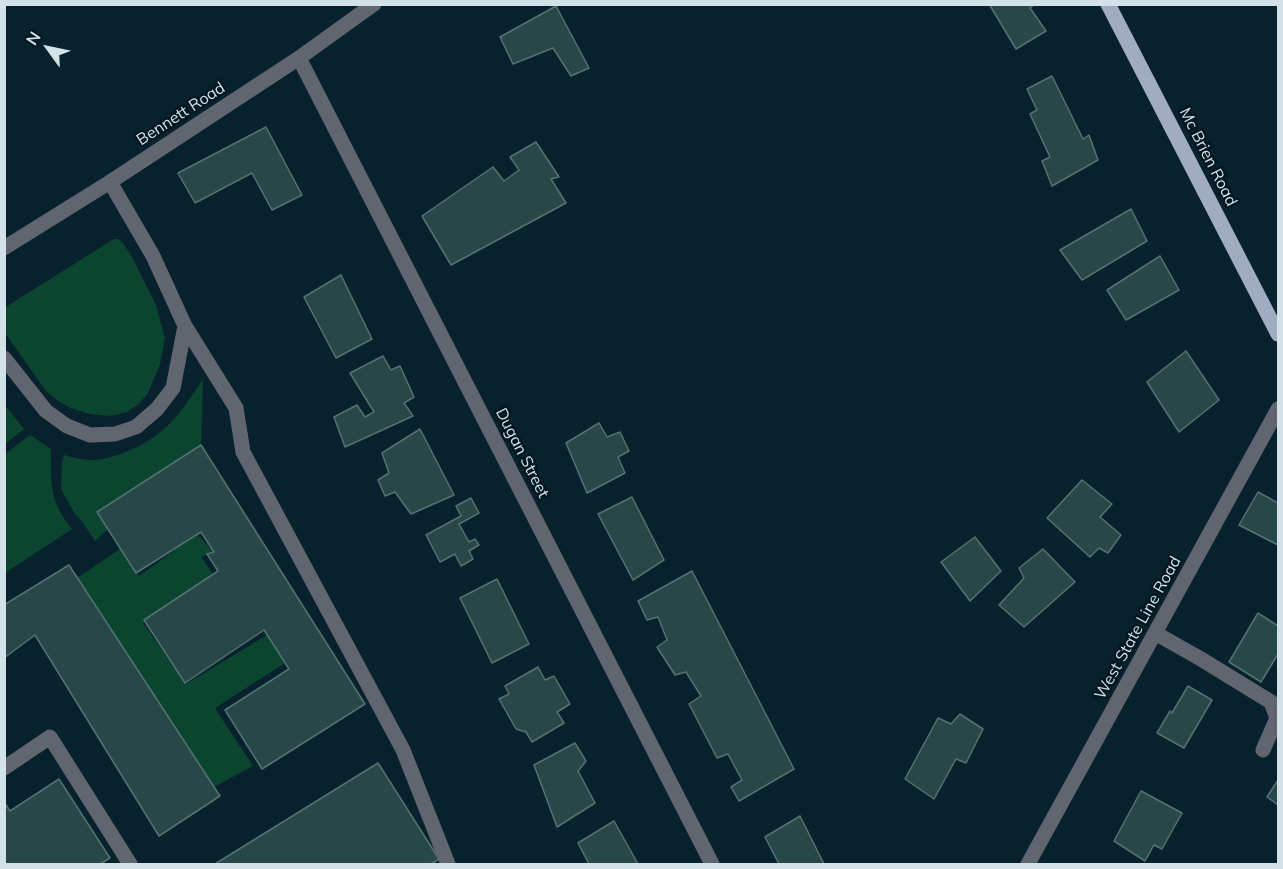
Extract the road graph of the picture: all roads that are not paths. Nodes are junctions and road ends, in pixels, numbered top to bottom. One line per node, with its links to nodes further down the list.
1 (1108, 4): 7 (main road, Mc Brien Road)
2 (365, 7): 3 (street, Bennett Road)
3 (299, 58): 4 (street, Bennett Road); 15 (street, Dugan Street)
4 (110, 182): 5 (street, Bennett Road); 6 (street)
5 (4, 248)
6 (185, 326): 8 (street); 14 (street)
7 (1277, 330)
8 (4, 358)
9 (1278, 409): 10 (street, West State Line Road)
10 (1155, 633): 11 (street); 16 (street, West State Line Road)
11 (1263, 750)
12 (4, 768): 13 (street)
13 (130, 864)
14 (448, 864)
15 (712, 864)
16 (1028, 864)

